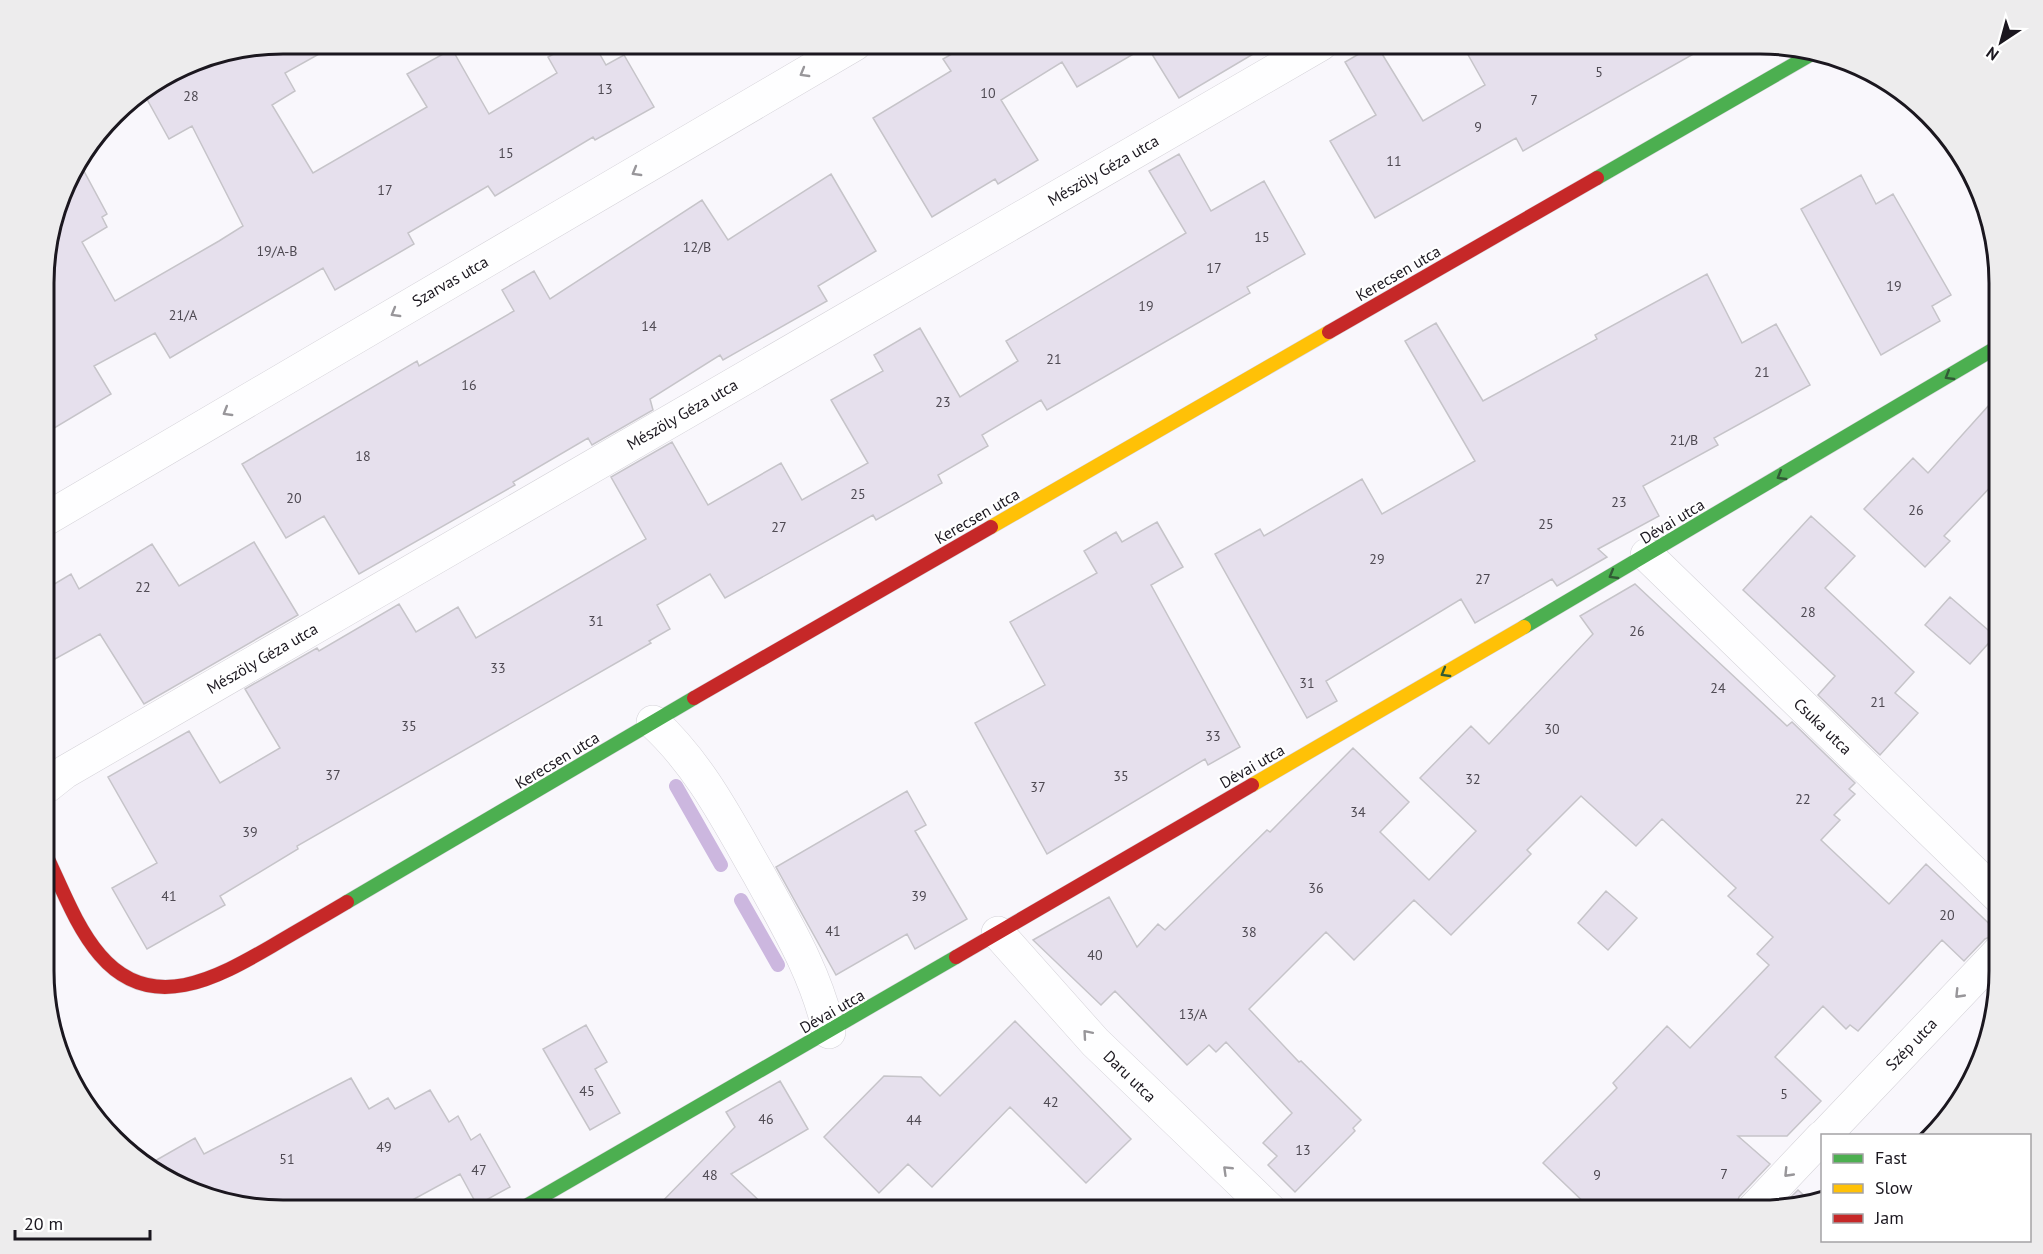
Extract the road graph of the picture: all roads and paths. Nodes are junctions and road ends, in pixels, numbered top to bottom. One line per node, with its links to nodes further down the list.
1 (838, 54): 5 (street, Szarvas utca, one-way to 5)
2 (1304, 54): 8 (street, Mészöly Géza utca)
3 (1805, 58): 7 (street, Kerecsen utca)
4 (1989, 352): 6 (street, Dévai utca, one-way to 6)
5 (54, 514)
6 (1647, 555): 10 (street, Csuka utca); 11 (street, Dévai utca, one-way to 11)
7 (653, 722): 9 (street, Kerecsen utca); 13 (street)
8 (54, 781)
9 (54, 872)
10 (1989, 887)
11 (998, 933): 13 (street, Dévai utca); 17 (street, Daru utca, one-way to 11)
12 (1989, 962): 14 (street, Szép utca, one-way to 14)
13 (829, 1032): 16 (street, Dévai utca)
14 (1825, 1134)
15 (1821, 1138): 18 (street, Szép utca, one-way to 18)
16 (536, 1200)
17 (1260, 1200)
18 (1762, 1200)

